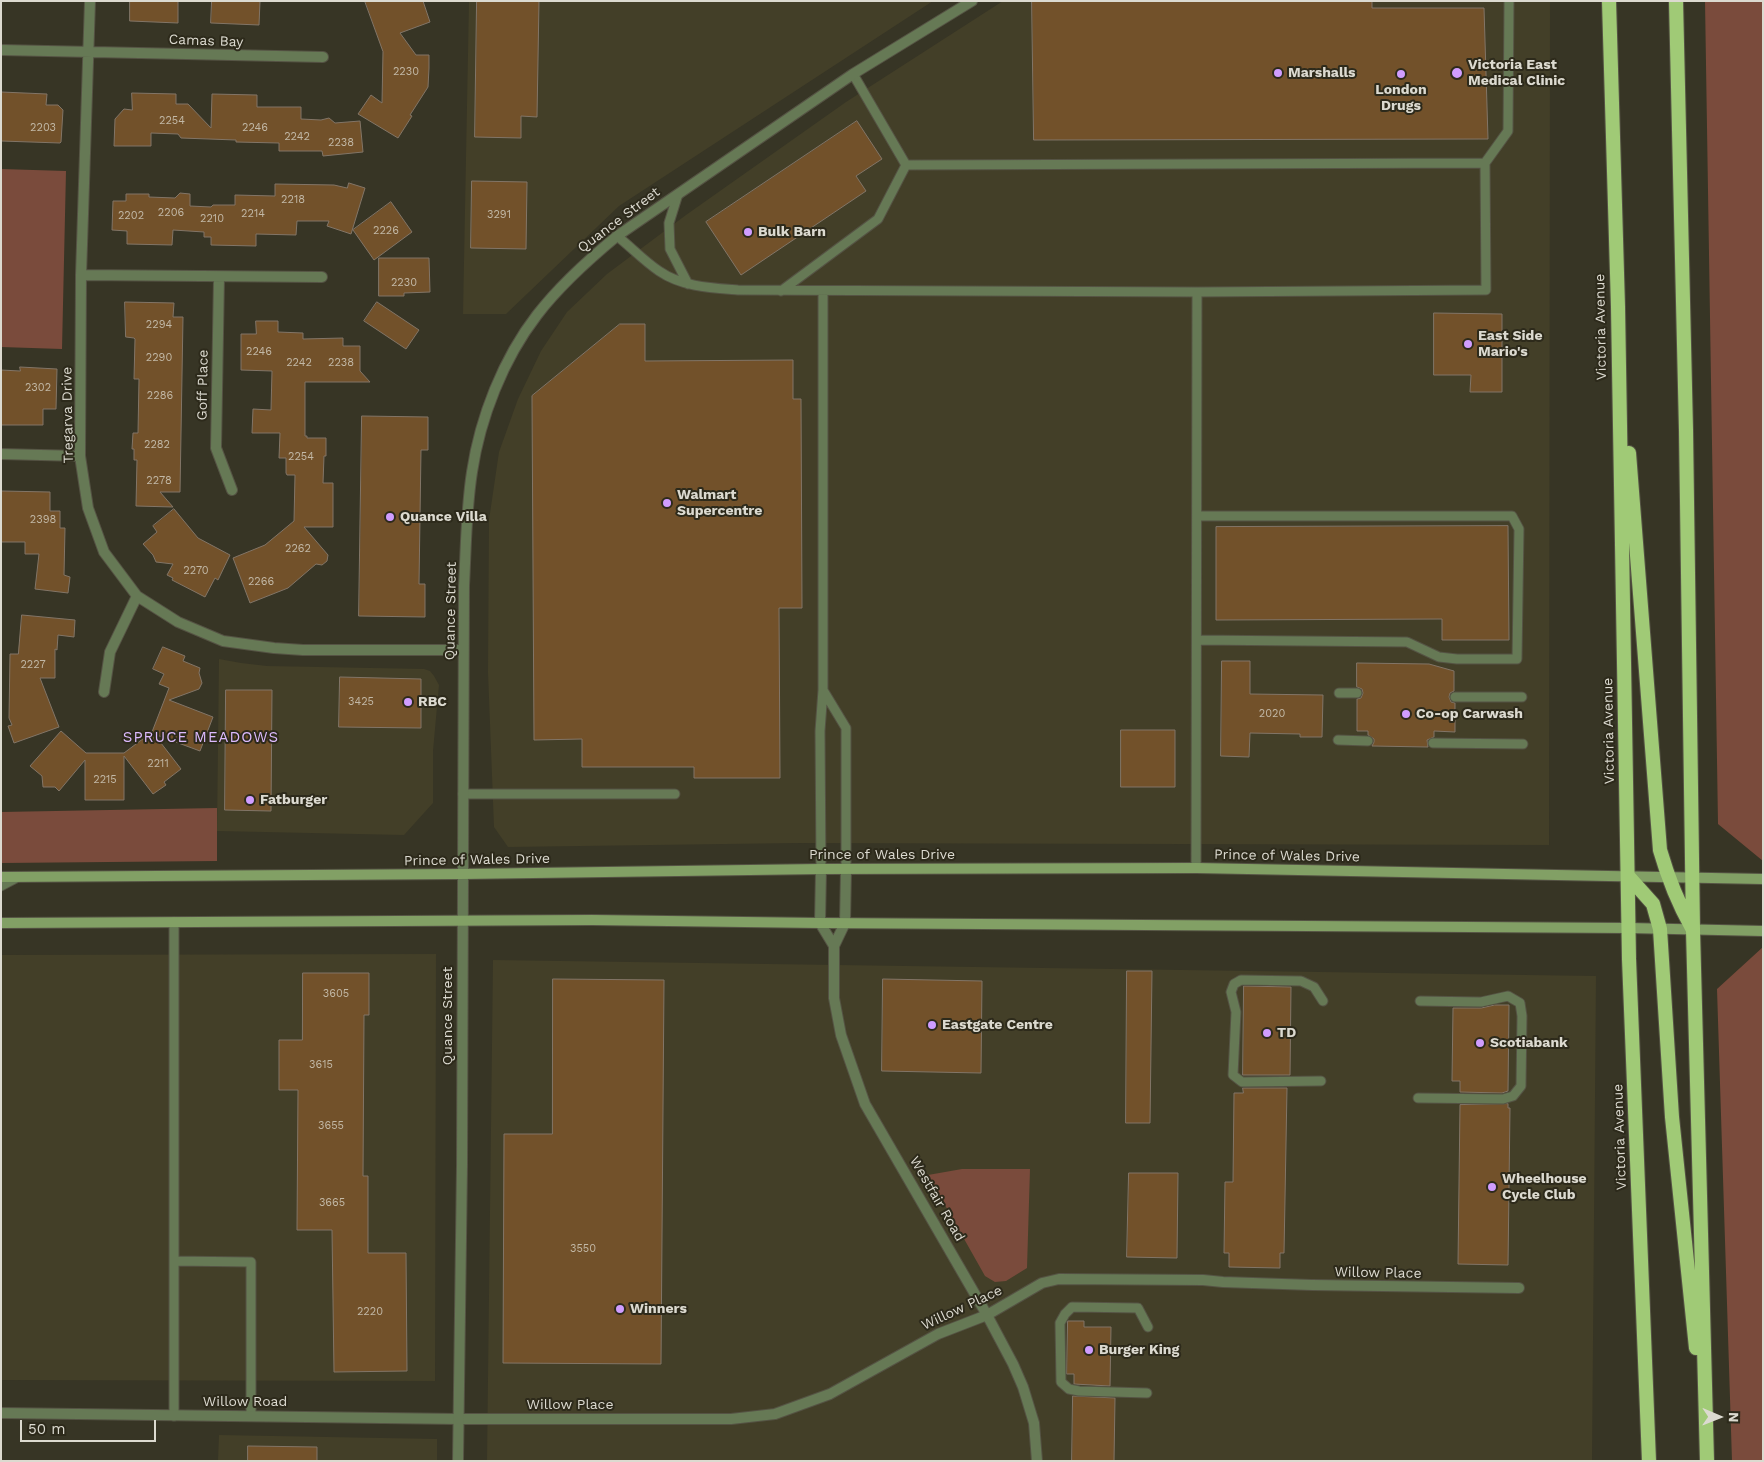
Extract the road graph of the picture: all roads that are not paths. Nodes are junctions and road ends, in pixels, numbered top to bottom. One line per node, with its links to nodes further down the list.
1 (90, 1): 7 (street, Tregarva Drive)
2 (972, 1): 9 (street, Quance Street)
3 (1509, 1): 10 (lane)
4 (1609, 1): 21 (highway, Victoria Avenue)
5 (1676, 1): 49 (highway)
6 (1, 50): 7 (street, Camas Bay)
7 (89, 51): 8 (street, Camas Bay); 14 (street, Tregarva Drive)
8 (323, 58)
9 (853, 74): 11 (lane); 12 (street, Quance Street)
10 (1485, 163): 11 (lane); 20 (lane)
11 (906, 165): 18 (lane)
12 (678, 194): 13 (street, Quance Street); 17 (lane)
13 (617, 236): 17 (lane); 28 (street, Quance Street)
14 (81, 275): 15 (street); 23 (street, Tregarva Drive)
15 (218, 277): 16 (street); 24 (street, Goff Place)
16 (322, 277)
17 (688, 284): 18 (lane)
18 (781, 291): 19 (lane)
19 (823, 291): 20 (lane); 29 (lane)
20 (1198, 292): 25 (lane)
21 (1618, 307): 45 (highway, Victoria Avenue); 46 (highway)
22 (1, 454): 23 (street)
23 (80, 456): 26 (street, Tregarva Drive)
24 (232, 490)
25 (1197, 516): 27 (lane); 27 (lane)
26 (137, 596): 28 (street, Tregarva Drive); 30 (street)
27 (1197, 640): 42 (lane)
28 (463, 650): 39 (street, Quance Street)
29 (823, 690): 41 (lane); 43 (lane)
30 (104, 692)
31 (1339, 693): 32 (lane)
32 (1357, 693)
33 (1522, 697): 34 (lane)
34 (1455, 698)
35 (1338, 740): 36 (lane)
36 (1368, 741)
37 (1434, 743): 38 (lane)
38 (1523, 744)
39 (462, 794): 40 (lane); 44 (street, Quance Street)
40 (675, 794)
41 (820, 868): 43 (main road, Prince of Wales Drive); 44 (main road, Prince of Wales Drive); 55 (street)
42 (1196, 868): 43 (main road, Prince of Wales Drive); 45 (main road, Prince of Wales Drive)
43 (846, 869): 56 (street, Westfair Road)
44 (462, 874): 48 (main road, Prince of Wales Drive); 52 (street, Quance Street)
45 (1628, 876): 46 (main road, Prince of Wales Drive); 57 (highway, Victoria Avenue); 58 (highway)
46 (1667, 876): 49 (main road, Prince of Wales Drive); 59 (highway)
47 (1, 877): 48 (main road, Prince of Wales Drive)
48 (18, 877): 51 (lane)
49 (1693, 877): 50 (main road, Prince of Wales Drive); 59 (highway)
50 (1763, 879)
51 (1, 886)
52 (462, 920): 53 (main road); 55 (main road); 75 (street, Quance Street)
53 (174, 922): 54 (main road); 66 (lane)
54 (1, 923)
55 (820, 923): 56 (main road); 61 (street)
56 (845, 923): 57 (main road); 61 (street, Westfair Road)
57 (1629, 928): 58 (main road); 71 (highway, Victoria Avenue)
58 (1660, 929): 59 (main road); 76 (highway)
59 (1693, 930): 60 (main road); 76 (highway)
60 (1763, 931)
61 (834, 946): 68 (street, Westfair Road)
62 (1323, 1001): 64 (lane)
63 (1420, 1001): 65 (lane)
64 (1321, 1081)
65 (1418, 1098)
66 (175, 1261): 73 (lane); 74 (lane)
67 (1519, 1288): 68 (street, Willow Place)
68 (987, 1315): 75 (street, Willow Place); 78 (street, Westfair Road)
69 (1148, 1327): 70 (lane)
70 (1147, 1393)
71 (1647, 1402): 79 (highway, Victoria Avenue); 80 (highway)
72 (1, 1413): 73 (street, Willow Road)
73 (174, 1416): 74 (street, Willow Road)
74 (251, 1416): 75 (street, Willow Road)
75 (459, 1419): 77 (street, Quance Street)
76 (1707, 1459)
77 (458, 1461)
78 (1037, 1461)
79 (1649, 1461)
80 (1654, 1461)

